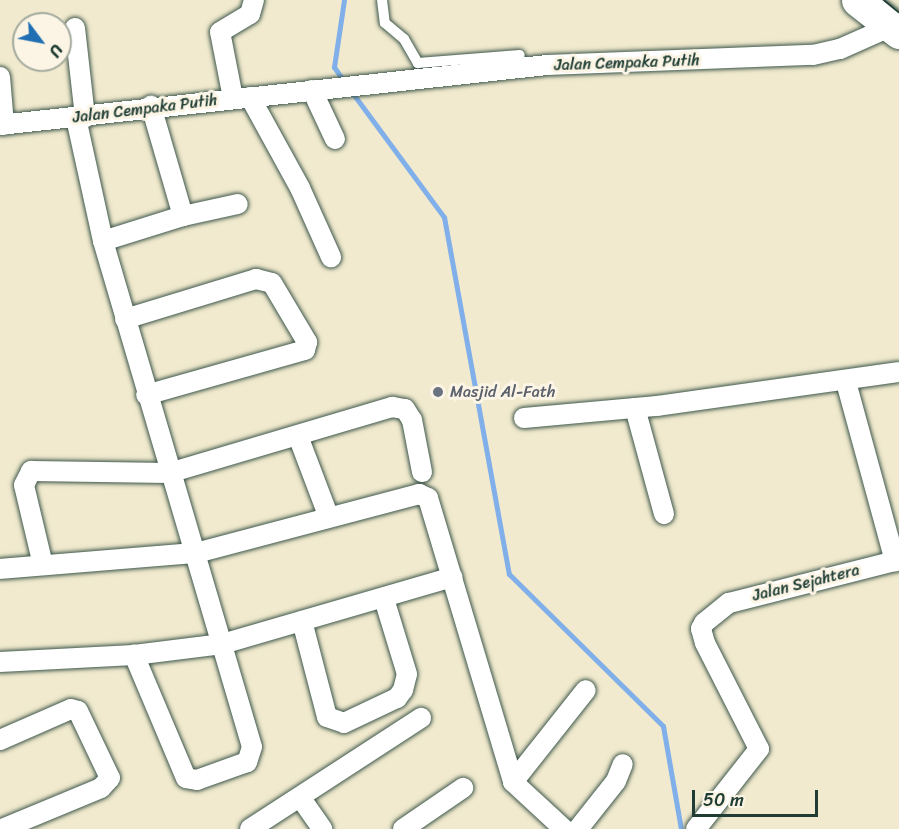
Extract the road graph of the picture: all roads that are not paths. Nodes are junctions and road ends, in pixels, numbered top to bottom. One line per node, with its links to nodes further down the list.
1 (254, 0): 9 (street)
2 (382, 0): 6 (lane)
3 (858, 0): 5 (highway)
4 (75, 28): 11 (street)
5 (895, 29): 8 (street, Jalan Cempaka Putih)
6 (520, 55)
7 (0, 77): 12 (street)
8 (319, 89): 9 (street, Jalan Cempaka Putih); 13 (street)
9 (242, 98): 10 (street, Jalan Cempaka Putih); 17 (street)
10 (151, 106): 11 (street, Jalan Cempaka Putih); 15 (street)
11 (81, 117): 12 (street, Jalan Cempaka Putih); 16 (street)
12 (2, 125)
13 (335, 139)
14 (238, 204): 15 (street)
15 (183, 216): 16 (street)
16 (103, 241): 18 (street)
17 (331, 256)
18 (125, 320): 21 (street); 21 (street)
19 (899, 372): 20 (street)
20 (846, 382): 22 (street); 30 (street)
21 (146, 395): 26 (street)
22 (635, 408): 23 (street); 27 (street)
23 (524, 418)
24 (298, 436): 25 (street); 26 (street); 28 (street)
25 (422, 472)
26 (169, 473): 29 (street); 31 (street)
27 (664, 514)
28 (328, 515): 29 (street); 33 (street)
29 (196, 553): 31 (street); 36 (street)
30 (897, 560): 52 (street, Jalan Sejahtera)
31 (43, 565): 32 (street)
32 (0, 569)
33 (452, 577): 34 (street); 43 (street)
34 (384, 599): 35 (street); 35 (street)
35 (302, 621): 36 (street)
36 (222, 644): 37 (street); 37 (street)
37 (134, 655): 38 (street)
38 (0, 662)
39 (586, 690): 43 (street)
40 (421, 718): 45 (street)
41 (0, 740): 46 (street)
42 (623, 764): 51 (street)
43 (513, 782): 50 (street)
44 (463, 788): 49 (street)
45 (300, 797): 47 (street); 48 (street)
46 (2, 829)
47 (249, 829)
48 (322, 829)
49 (403, 829)
50 (564, 829)
51 (578, 829)
52 (696, 829)

